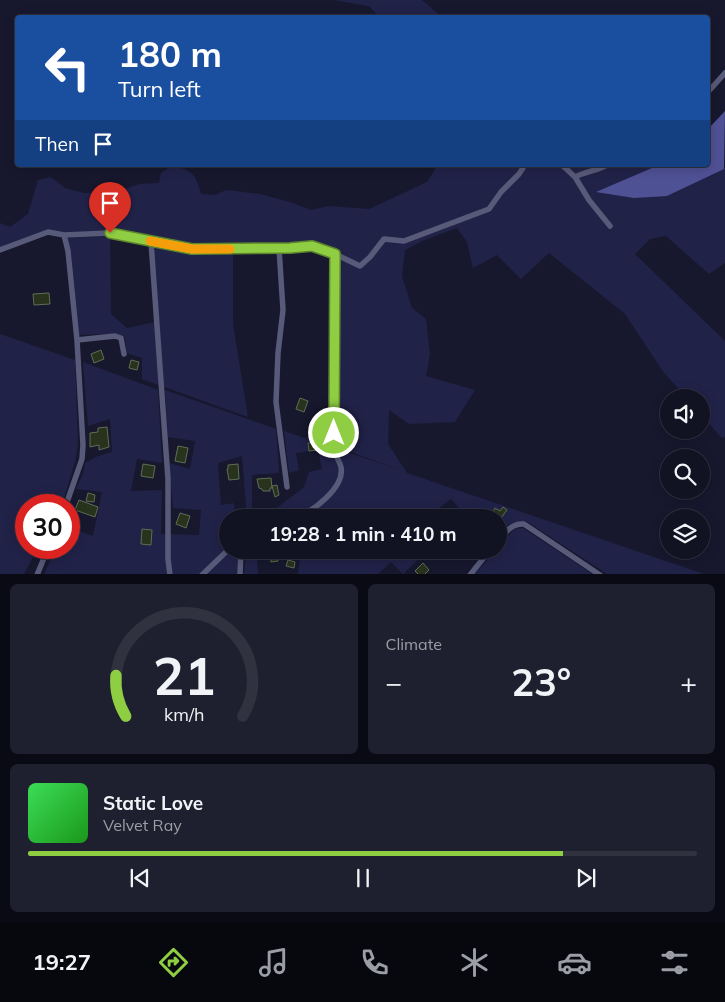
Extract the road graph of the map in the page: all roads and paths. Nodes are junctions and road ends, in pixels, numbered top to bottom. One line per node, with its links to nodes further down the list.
1 (725, 74): 2 (street)
2 (710, 90)
3 (523, 167): 12 (street)
4 (564, 167): 6 (street)
5 (602, 167): 6 (street)
6 (576, 177): 7 (street)
7 (610, 226)
8 (64, 235): 9 (street); 11 (street); 13 (street)
9 (151, 242): 10 (street); 24 (street)
10 (279, 248): 12 (street); 15 (street)
11 (0, 250)
12 (335, 254): 17 (street)
13 (78, 340): 14 (street); 16 (street)
14 (124, 354)
15 (287, 488)
16 (70, 494)
17 (312, 509)
18 (507, 531): 28 (street)
19 (219, 558): 25 (street)
20 (43, 559): 23 (street)
21 (241, 559): 26 (street)
22 (482, 559): 27 (street)
23 (37, 574)
24 (170, 574)
25 (202, 574)
26 (240, 574)
27 (470, 574)
28 (600, 574)

